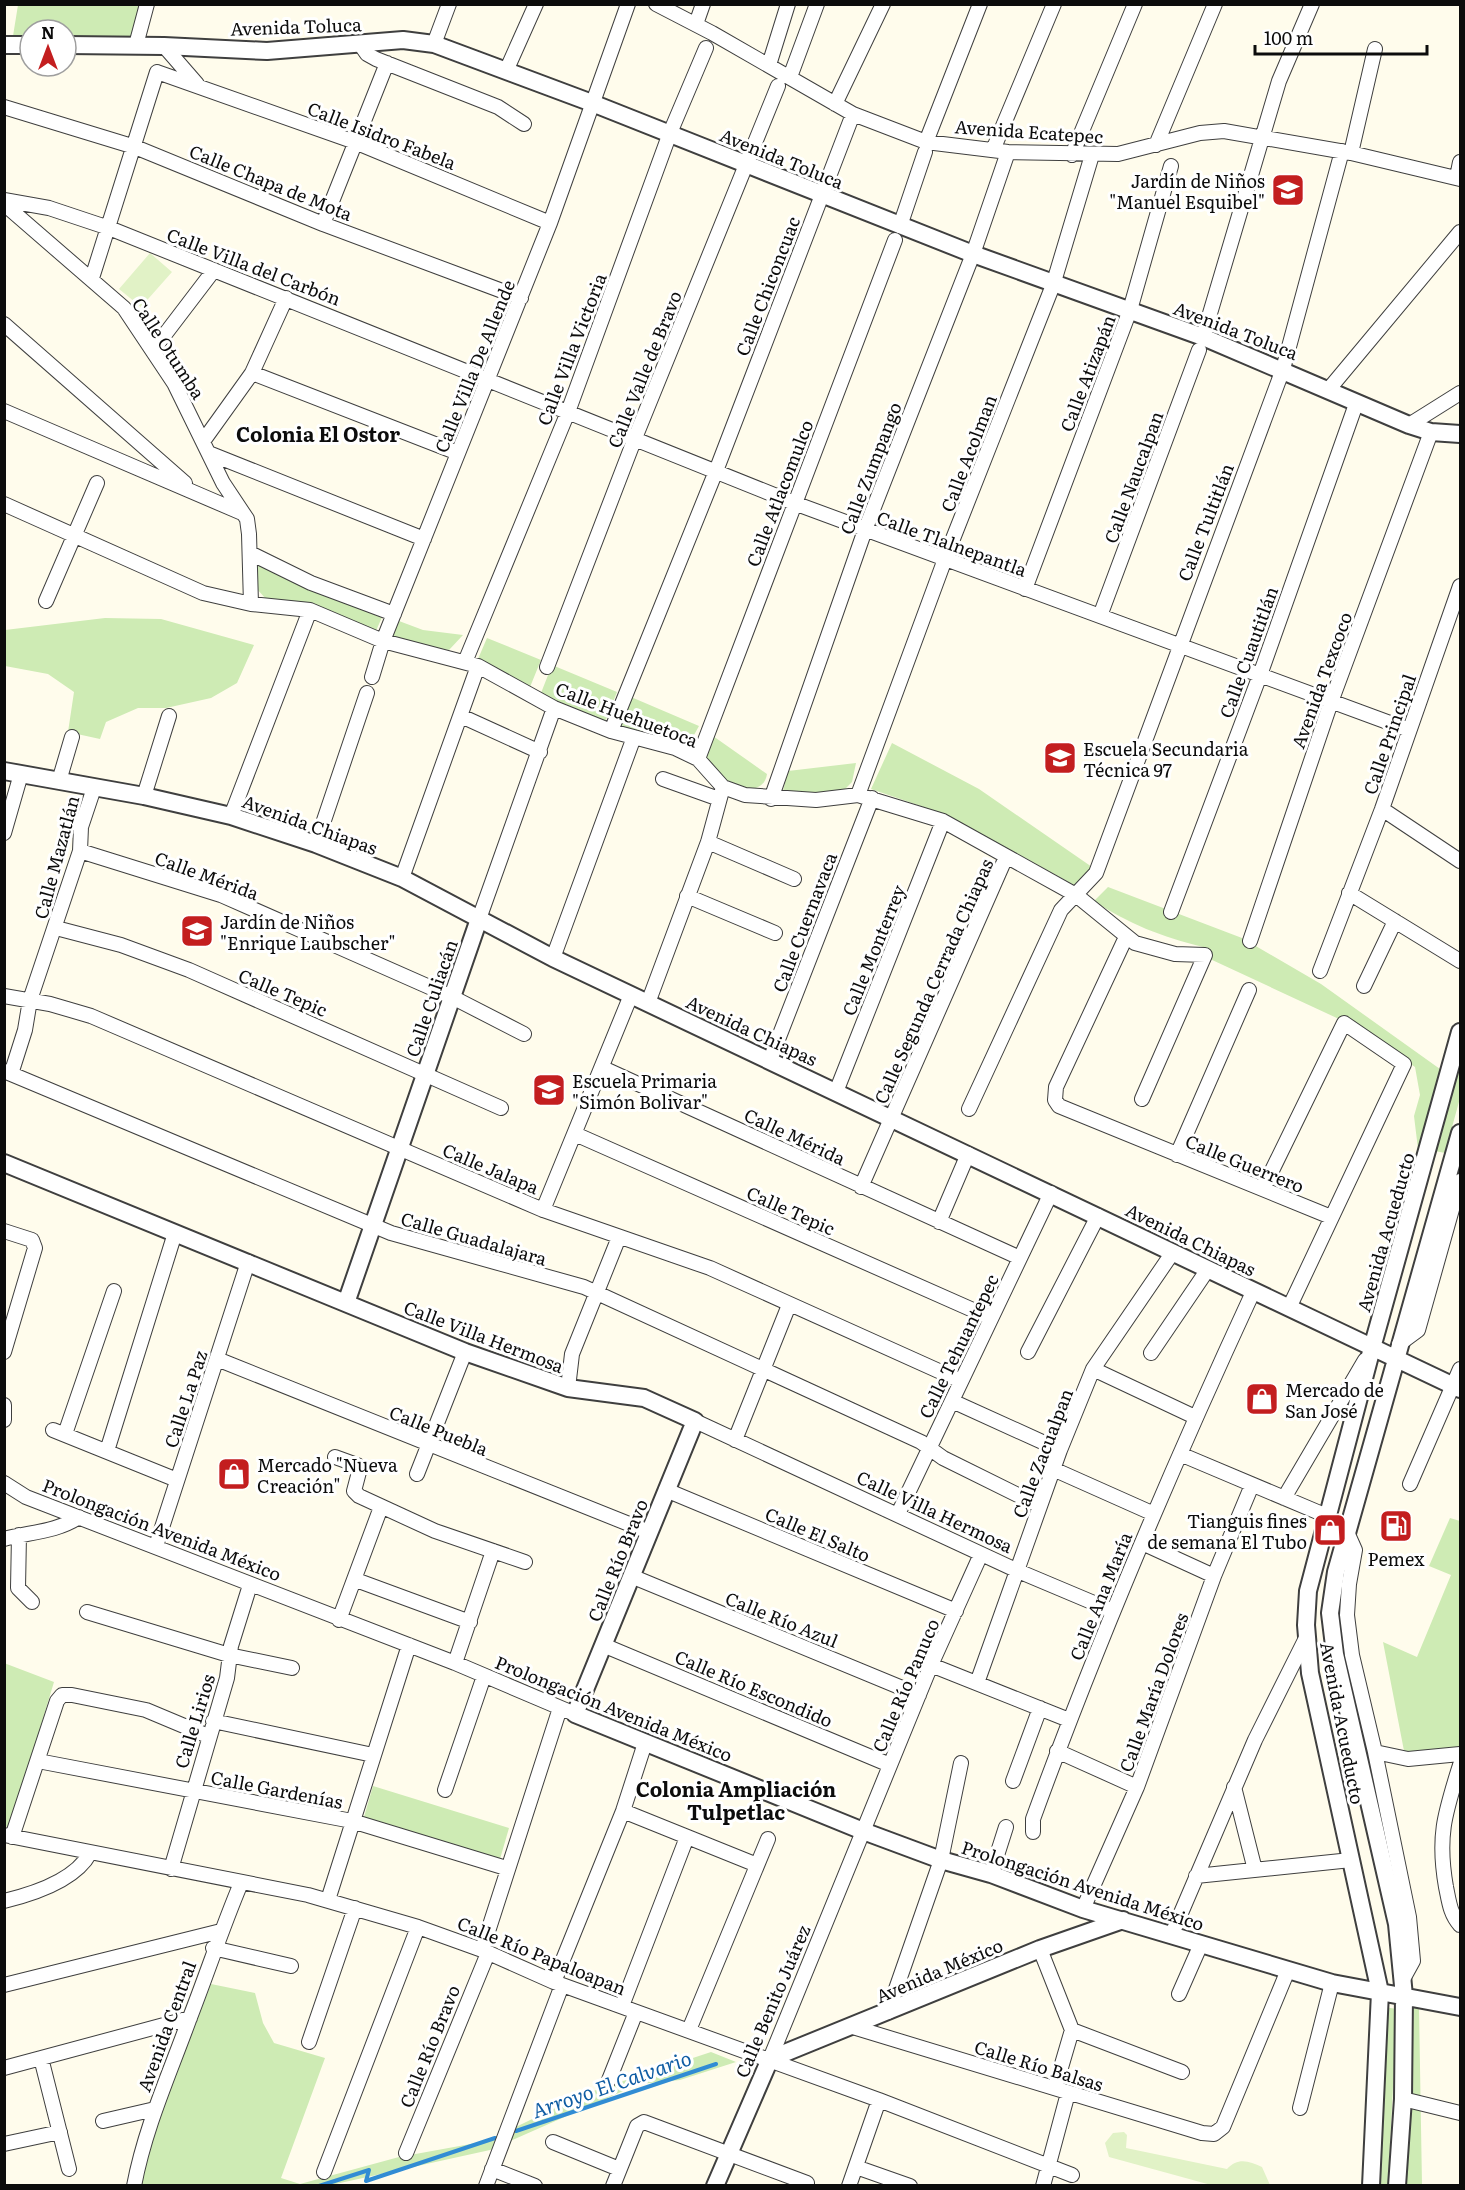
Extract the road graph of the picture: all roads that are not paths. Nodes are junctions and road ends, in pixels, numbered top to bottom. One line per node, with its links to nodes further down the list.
1 (147, 4): 19 (street)
2 (450, 4): 17 (street)
3 (536, 4): 25 (street)
4 (628, 4): 29 (street, Calle Villa De Allende)
5 (657, 4): 15 (street, Avenida Ecatepec)
6 (703, 4): 15 (street)
7 (788, 4): 24 (street)
8 (817, 4): 26 (street)
9 (883, 4): 30 (street)
10 (980, 4): 39 (street, Calle Atlacomulco)
11 (1054, 4): 40 (street)
12 (1135, 4): 43 (street)
13 (1215, 4): 37 (street)
14 (1312, 4): 35 (street, Calle Naucalpan)
15 (696, 24): 24 (street, Avenida Ecatepec)
16 (360, 44): 17 (street, Avenida Toluca); 20 (street, Avenida Toluca); 23 (street)
17 (434, 44): 25 (street, Avenida Toluca)
18 (78, 45): 19 (street, Avenida Toluca)
19 (136, 45): 20 (street, Avenida Toluca)
20 (164, 46): 27 (street, Calle Isidro Fabela)
21 (706, 48): 34 (street, Calle Villa Victoria)
22 (1375, 49): 42 (street, Calle Tultitlán)
23 (387, 63): 33 (street); 36 (street)
24 (769, 65): 26 (street, Avenida Ecatepec)
25 (507, 69): 29 (street, Avenida Toluca)
26 (790, 77): 30 (street, Avenida Ecatepec)
27 (199, 86): 36 (street, Calle Isidro Fabela); 38 (street, Calle Isidro Fabela)
28 (778, 86): 46 (street, Calle Valle de Bravo)
29 (592, 103): 34 (street, Avenida Toluca); 51 (street, Calle Villa De Allende)
30 (835, 104): 32 (street, Avenida Ecatepec)
31 (4, 107): 38 (street, Calle Chapa de Mota)
32 (853, 114): 39 (street, Avenida Ecatepec); 49 (street, Calle Chiconcuac)
33 (524, 124)
34 (670, 133): 46 (street, Avenida Toluca); 73 (street, Calle Villa Victoria)
35 (1263, 137): 37 (street, Avenida Ecatepec); 42 (street, Avenida Ecatepec); 64 (street, Calle Naucalpan)
36 (355, 142): 51 (street, Calle Isidro Fabela); 52 (street)
37 (1156, 145): 44 (street, Avenida Ecatepec)
38 (135, 147): 52 (street, Calle Chapa de Mota); 53 (street)
39 (926, 147): 40 (street, Avenida Ecatepec); 55 (street, Calle Atlacomulco)
40 (993, 150): 41 (street, Avenida Ecatepec)
41 (1008, 152): 43 (street, Avenida Ecatepec); 56 (street, Calle Zumpango)
42 (1347, 152): 48 (street, Avenida Ecatepec); 66 (street, Calle Tultitlán)
43 (1072, 155): 44 (street, Avenida Ecatepec)
44 (1092, 155): 59 (street, Calle Acolman)
45 (1461, 162): 48 (street)
46 (745, 165): 49 (street, Avenida Toluca); 77 (street, Calle Valle de Bravo)
47 (1172, 166): 62 (street, Calle Atizapán)
48 (1459, 178)
49 (821, 194): 55 (street, Avenida Toluca); 81 (street, Calle Chiconcuac)
50 (4, 202): 53 (street, Calle Villa del Carbón); 58 (street, Calle Otumba)
51 (550, 223): 61 (street, Calle Villa De Allende)
52 (323, 224): 61 (street, Calle Chapa de Mota)
53 (109, 228): 57 (street, Calle Villa del Carbón); 58 (street)
54 (1461, 232): 69 (street)
55 (897, 233): 56 (street, Avenida Toluca); 86 (street, Calle Atlacomulco)
56 (973, 254): 59 (street, Avenida Toluca); 89 (street, Calle Zumpango)
57 (214, 270): 60 (street, Calle Villa del Carbón); 65 (street)
58 (92, 278): 65 (street, Calle Otumba)
59 (1053, 285): 62 (street, Avenida Toluca); 93 (street, Calle Acolman)
60 (286, 298): 67 (street); 68 (street, Calle Villa del Carbón)
61 (521, 298): 68 (street, Calle Villa De Allende)
62 (1130, 310): 64 (street, Avenida Toluca); 95 (street, Calle Atizapán)
63 (4, 324): 84 (street)
64 (1201, 343): 66 (street, Avenida Toluca); 100 (street, Calle Naucalpan)
65 (153, 350): 78 (street, Calle Otumba)
66 (1282, 369): 69 (street, Avenida Toluca); 102 (street, Calle Tultitlán)
67 (252, 373): 78 (street); 79 (street)
68 (487, 378): 73 (street, Calle Tlalnepantla); 79 (street, Calle Villa De Allende)
69 (1329, 389): 71 (street, Avenida Toluca)
70 (1461, 393): 74 (street)
71 (1356, 404): 74 (street, Avenida Toluca); 105 (street, Calle Cuautitlán)
72 (4, 411): 84 (street)
73 (568, 412): 77 (street, Calle Tlalnepantla); 103 (street, Calle Villa Victoria)
74 (1409, 425): 75 (street, Avenida Toluca)
75 (1431, 432): 76 (street, Avenida Toluca); 108 (street, Avenida Texcoco)
76 (1461, 435)
77 (635, 438): 81 (street, Calle Tlalnepantla); 104 (street, Calle Valle de Bravo)
78 (204, 440): 80 (street, Calle Otumba)
79 (458, 453): 91 (street, Calle Villa De Allende)
80 (210, 454): 83 (street, Calle Otumba); 91 (street)
81 (716, 471): 86 (street, Calle Tlalnepantla); 112 (street, Calle Chiconcuac)
82 (97, 483): 90 (street)
83 (223, 483): 85 (street); 88 (street, Calle Otumba)
84 (195, 493): 85 (street)
85 (210, 501): 88 (street)
86 (794, 503): 89 (street, Calle Tlalnepantla); 117 (street, Calle Atlacomulco)
87 (4, 504): 90 (street)
88 (242, 513): 92 (street, Calle Otumba)
89 (865, 530): 93 (street, Calle Tlalnepantla); 126 (street, Calle Zumpango)
90 (74, 535): 96 (street); 97 (street, Calle Huehuetoca)
91 (424, 539): 99 (street, Calle Villa De Allende)
92 (250, 553): 97 (street, Calle Otumba); 99 (street)
93 (945, 559): 95 (street, Calle Tlalnepantla); 123 (street, Calle Acolman)
94 (1461, 586): 113 (street, Calle Principal)
95 (1025, 589): 100 (street, Calle Tlalnepantla)
96 (46, 601)
97 (251, 604): 98 (street, Calle Huehuetoca)
98 (310, 610): 101 (street, Calle Huehuetoca); 128 (street)
99 (394, 614): 101 (street, Calle Villa De Allende)
100 (1100, 616): 102 (street, Calle Tlalnepantla)
101 (383, 641): 103 (street, Calle Huehuetoca); 106 (street, Calle Villa De Allende)
102 (1178, 645): 105 (street, Calle Tlalnepantla); 140 (street, Calle Tultitlán)
103 (472, 664): 109 (street, Calle Huehuetoca); 111 (street, Calle Villa Victoria)
104 (547, 667)
105 (1260, 675): 108 (street, Calle Tlalnepantla); 141 (street, Calle Cuautitlán)
106 (372, 677)
107 (367, 693): 132 (street)
108 (1331, 702): 113 (street, Calle Tlalnepantla); 147 (street, Avenida Texcoco)
109 (554, 708): 112 (street, Calle Huehuetoca); 116 (street, Calle Culiacán)
110 (169, 716): 124 (street)
111 (460, 716): 116 (street); 136 (street, Calle Villa Victoria)
112 (611, 730): 115 (street, Calle Huehuetoca)
113 (1409, 730): 127 (street, Calle Principal)
114 (72, 737): 120 (street)
115 (634, 737): 117 (street, Calle Huehuetoca); 148 (street)
116 (540, 753): 142 (street, Calle Culiacán)
117 (698, 759): 122 (street, Calle Huehuetoca)
118 (13, 773): 120 (street, Avenida Chiapas); 130 (street)
119 (663, 779): 122 (street)
120 (59, 782): 121 (street, Avenida Chiapas)
121 (94, 788): 124 (street, Avenida Chiapas); 133 (street, Calle Mazatlán)
122 (721, 793): 126 (street); 131 (street)
123 (858, 795): 125 (street); 126 (street)
124 (144, 796): 128 (street, Avenida Chiapas)
125 (872, 798): 129 (street); 160 (street, Calle Cuernavaca)
126 (771, 799)
127 (1382, 809): 135 (street); 138 (street, Calle Principal)
128 (231, 816): 132 (street, Avenida Chiapas)
129 (943, 821): 134 (street); 164 (street, Calle Monterrey)
130 (4, 832)
131 (708, 842): 137 (street); 139 (street)
132 (316, 844): 136 (street, Avenida Chiapas)
133 (80, 851): 144 (street, Calle Mazatlán); 155 (street, Calle Mérida)
134 (1006, 857): 140 (street); 168 (street, Calle Segunda Cerrada Chiapas)
135 (1461, 861)
136 (402, 878): 142 (street, Avenida Chiapas)
137 (794, 879)
138 (1349, 893): 143 (street); 150 (street, Calle Principal)
139 (687, 896): 145 (street); 157 (street)
140 (1076, 896): 146 (street); 167 (street, Calle Tultitlán)
141 (1171, 912)
142 (479, 919): 148 (street, Avenida Chiapas); 155 (street, Calle Culiacán)
143 (1395, 921): 149 (street); 151 (street)
144 (56, 927): 156 (street, Calle Mazatlán); 163 (street, Calle Tepic)
145 (775, 933)
146 (1126, 937): 165 (street); 173 (street, Calle Guerrero)
147 (1250, 941)
148 (553, 958): 153 (street, Avenida Chiapas)
149 (1461, 961)
150 (1320, 971)
151 (1364, 986)
152 (1249, 990): 173 (street)
153 (631, 995): 157 (street, Avenida Chiapas); 161 (street)
154 (4, 996): 156 (street, Calle Jalapa)
155 (452, 997): 159 (street, Calle Mérida); 163 (street, Calle Culiacán)
156 (30, 1000): 162 (street, Calle Mazatlán); 171 (street, Calle Jalapa)
157 (648, 1003): 160 (street, Avenida Chiapas)
158 (1461, 1032): 199 (street, Avenida Acueducto)
159 (524, 1034)
160 (770, 1060): 164 (street, Avenida Chiapas)
161 (603, 1068): 169 (street); 177 (street, Calle Mérida)
162 (8, 1073): 184 (street, Calle Guadalajara)
163 (425, 1073): 166 (street, Calle Tepic); 171 (street, Calle Culiacán)
164 (836, 1092): 168 (street, Avenida Chiapas)
165 (1142, 1099)
166 (501, 1108)
167 (969, 1109)
168 (892, 1118): 172 (street, Avenida Chiapas); 177 (street, Calle Segunda Cerrada Chiapas)
169 (575, 1134): 180 (street); 198 (street, Calle Tepic)
170 (1457, 1145): 175 (street); 200 (street, Avenida Acueducto)
171 (399, 1149): 180 (street, Calle Jalapa); 184 (street, Calle Culiacán)
172 (968, 1154): 179 (street, Avenida Chiapas); 183 (street)
173 (1177, 1155): 178 (street, Calle Guerrero)
174 (4, 1163): 186 (street, Calle Villa Hermosa)
175 (1461, 1176)
176 (1461, 1181): 200 (street)
177 (861, 1186): 183 (street, Calle Mérida)
178 (1263, 1189): 182 (street, Calle Guerrero); 182 (street)
179 (1051, 1193): 181 (street, Avenida Chiapas); 189 (street, Calle Tehuantepec)
180 (543, 1210): 187 (street, Calle Jalapa)
181 (1098, 1216): 188 (street, Avenida Chiapas); 203 (street)
182 (1331, 1216): 197 (street)
183 (939, 1222): 189 (street, Calle Mérida)
184 (372, 1226): 194 (street, Calle Guadalajara); 195 (street, Calle Culiacán)
185 (4, 1231): 201 (street)
186 (174, 1233): 190 (street, Calle Villa Hermosa); 220 (street)
187 (619, 1237): 194 (street); 196 (street, Calle Jalapa)
188 (1173, 1252): 191 (street, Avenida Chiapas); 206 (street, Calle Zacualpan)
189 (1020, 1258): 198 (street, Calle Tehuantepec)
190 (248, 1262): 195 (street, Calle Villa Hermosa); 205 (street, Calle La Paz)
191 (1208, 1269): 193 (street, Avenida Chiapas); 204 (street)
192 (114, 1291): 220 (street)
193 (1253, 1292): 197 (street, Avenida Chiapas); 214 (street, Calle Ana María)
194 (597, 1293): 208 (street, Calle Guadalajara); 211 (street)
195 (346, 1303): 202 (street, Calle Villa Hermosa)
196 (789, 1305): 208 (street); 209 (street, Calle Jalapa)
197 (1289, 1308): 199 (street, Avenida Chiapas)
198 (991, 1318): 209 (street, Calle Tehuantepec)
199 (1372, 1348): 200 (street, Avenida Chiapas); 231 (street); 236 (street, Avenida Acueducto)
200 (1397, 1351): 210 (street, Avenida Chiapas); 239 (street, Avenida Acueducto)
201 (4, 1352)
202 (465, 1352): 211 (street, Calle Villa Hermosa); 218 (street)
203 (1028, 1352)
204 (1151, 1353)
205 (217, 1359): 218 (street, Calle Puebla); 226 (street, Calle La Paz)
206 (1093, 1369): 214 (street); 221 (street, Calle Zacualpan)
207 (1461, 1369): 210 (street)
208 (762, 1370): 217 (street); 219 (street, Calle Guadalajara)
209 (961, 1380): 212 (street, Calle Tehuantepec)
210 (1457, 1387): 228 (street)
211 (568, 1388): 216 (street, Calle Villa Hermosa)
212 (952, 1401): 219 (street, Calle Tehuantepec); 221 (street)
213 (4, 1406): 215 (street)
214 (1195, 1417): 222 (street, Calle Ana María)
215 (4, 1420)
216 (695, 1421): 217 (street, Calle Villa Hermosa); 230 (street, Calle Río Bravo)
217 (735, 1440): 234 (street, Calle Villa Hermosa)
218 (427, 1444): 225 (street); 238 (street, Calle Puebla)
219 (929, 1449): 232 (street, Calle Guadalajara); 234 (street, Calle Tehuantepec)
220 (107, 1450): 226 (street)
221 (1060, 1450): 224 (street, Calle Zacualpan)
222 (1180, 1454): 229 (street); 235 (street, Calle Ana María)
223 (335, 1457): 233 (street)
224 (1053, 1468): 232 (street, Calle Zacualpan); 235 (street)
225 (417, 1474)
226 (177, 1480): 243 (street, Calle La Paz)
227 (4, 1483): 237 (street, Prolongación Avenida México)
228 (1410, 1484)
229 (1252, 1485): 231 (street); 249 (street, Calle María Dolores)
230 (666, 1490): 238 (street, Calle Río Bravo); 253 (street, Calle El Salto)
231 (1284, 1498): 236 (street)
232 (1040, 1506): 247 (street, Calle Zacualpan)
233 (381, 1508): 244 (street); 250 (street)
234 (897, 1514): 245 (street, Calle Villa Hermosa)
235 (1154, 1514): 242 (street, Calle Ana María)
236 (1327, 1516): 258 (street, Avenida Acueducto)
237 (79, 1517): 240 (street); 243 (street, Prolongación Avenida México)
238 (649, 1532): 248 (street, Calle Río Bravo)
239 (1347, 1532): 275 (street); 323 (street, Avenida Acueducto)
240 (19, 1534): 241 (street); 252 (street)
241 (4, 1539)
242 (1142, 1543): 249 (street); 254 (street, Calle Ana María)
243 (156, 1546): 251 (street, Prolongación Avenida México)
244 (494, 1551): 246 (street); 257 (street)
245 (981, 1554): 247 (street, Calle Villa Hermosa); 253 (street, Calle Río Panuco)
246 (525, 1562)
247 (1018, 1571): 254 (street, Calle Villa Hermosa); 266 (street, Calle Zacualpan)
248 (631, 1576): 260 (street, Calle Río Bravo); 267 (street, Calle Río Azul)
249 (1214, 1576): 283 (street, Calle María Dolores)
250 (356, 1580): 256 (street); 257 (street)
251 (250, 1585): 256 (street, Prolongación Avenida México); 261 (street, Calle Lirios)
252 (32, 1602)
253 (956, 1611): 263 (street, Calle Río Panuco)
254 (1113, 1611): 270 (street, Calle Ana María)
255 (87, 1612): 261 (street)
256 (339, 1620): 259 (street, Prolongación Avenida México)
257 (470, 1622): 262 (street)
258 (1307, 1636): 284 (street); 297 (street, Avenida Acueducto)
259 (409, 1645): 262 (street, Prolongación Avenida México); 277 (street)
260 (603, 1645): 269 (street, Calle Río Bravo); 280 (street, Calle Río Escondido)
261 (229, 1655): 264 (street); 271 (street, Calle Lirios)
262 (456, 1659): 265 (street, Prolongación Avenida México)
263 (931, 1665): 266 (street); 267 (street, Calle Río Panuco)
264 (292, 1668)
265 (484, 1676): 269 (street, Prolongación Avenida México); 285 (street)
266 (977, 1683): 268 (street)
267 (919, 1695): 280 (street, Calle Río Panuco)
268 (1040, 1708): 270 (street); 282 (street)
269 (568, 1711): 273 (street, Prolongación Avenida México); 299 (street, Calle Río Bravo)
270 (1069, 1720): 274 (street, Calle Ana María)
271 (213, 1721): 272 (street, Calle Lirios); 277 (street)
272 (208, 1736): 278 (street); 286 (street, Calle Lirios)
273 (645, 1743): 287 (street); 291 (street, Prolongación Avenida México)
274 (1058, 1751): 283 (street); 289 (street, Calle Ana María)
275 (1375, 1752): 276 (street); 323 (street)
276 (1461, 1754)
277 (373, 1755): 288 (street)
278 (38, 1761): 286 (street, Calle Gardenías); 292 (street)
279 (961, 1763): 296 (street)
280 (890, 1765): 291 (street, Calle Río Panuco)
281 (1461, 1765): 310 (street)
282 (1013, 1781)
283 (1137, 1786): 308 (street, Calle María Dolores)
284 (1234, 1787): 301 (street); 303 (street)
285 (445, 1790)
286 (192, 1791): 288 (street, Calle Gardenías); 300 (street, Calle Lirios)
287 (623, 1811): 293 (street); 321 (street)
288 (352, 1821): 299 (street, Calle Gardenías); 305 (street)
289 (1033, 1825)
290 (1006, 1827): 302 (street)
291 (863, 1831): 296 (street, Prolongación Avenida México); 336 (street, Calle Benito Juárez)
292 (8, 1836): 295 (street, Calle Río Papaloapan)
293 (687, 1838): 298 (street); 326 (street)
294 (768, 1839): 298 (street)
295 (90, 1853): 300 (street, Calle Río Papaloapan); 306 (street)
296 (941, 1860): 302 (street, Prolongación Avenida México); 329 (street)
297 (1351, 1860): 301 (street); 324 (street, Avenida Acueducto)
298 (757, 1865): 333 (street)
299 (506, 1868): 317 (street, Calle Río Bravo)
300 (171, 1869): 304 (street, Calle Río Papaloapan)
301 (1255, 1870): 303 (street)
302 (991, 1874): 308 (street, Prolongación Avenida México)
303 (1196, 1876): 313 (street)
304 (241, 1882): 305 (street, Calle Río Papaloapan); 312 (street, Avenida Central)
305 (328, 1900): 307 (street, Calle Río Papaloapan)
306 (4, 1901)
307 (355, 1908): 311 (street, Calle Río Papaloapan); 334 (street)
308 (1083, 1910): 309 (street, Prolongación Avenida México)
309 (1124, 1920): 313 (street, Prolongación Avenida México); 316 (street, Avenida México)
310 (1461, 1925)
311 (418, 1927): 317 (street, Calle Río Papaloapan); 358 (street)
312 (221, 1931): 315 (street, Avenida Central); 322 (street)
313 (1172, 1934): 314 (street, Prolongación Avenida México)
314 (1202, 1944): 319 (street, Prolongación Avenida México); 325 (street)
315 (213, 1948): 318 (street); 330 (street, Avenida Central)
316 (1040, 1949): 329 (street, Avenida México); 332 (street)
317 (485, 1951): 321 (street, Calle Río Papaloapan); 351 (street, Calle Río Bravo)
318 (291, 1966)
319 (1288, 1970): 320 (street, Prolongación Avenida México); 341 (street, Calle Río Balsas)
320 (1332, 1983): 324 (street, Prolongación Avenida México); 344 (street)
321 (558, 1984): 326 (street, Calle Río Papaloapan); 356 (street)
322 (4, 1985)
323 (1403, 1989): 324 (street, Prolongación Avenida México); 327 (street, Prolongación Avenida México); 342 (street, Avenida Acueducto)
324 (1380, 1992): 369 (street, Avenida Acueducto)
325 (1179, 1994)
326 (622, 2006): 328 (street, Calle Río Papaloapan)
327 (1461, 2007)
328 (636, 2012): 333 (street, Calle Río Papaloapan); 339 (street)
329 (888, 2012): 331 (street, Avenida México)
330 (190, 2018): 335 (street); 345 (street, Avenida Central)
331 (853, 2027): 336 (street, Avenida México); 340 (street, Calle Río Balsas)
332 (1072, 2030): 338 (street); 340 (street)
333 (689, 2031): 336 (street, Calle Río Papaloapan)
334 (309, 2042)
335 (41, 2058): 337 (street); 348 (street)
336 (770, 2059): 343 (street, Calle Río Papaloapan); 352 (street, Calle Benito Juárez)
337 (4, 2068)
338 (1182, 2072)
339 (609, 2080)
340 (1054, 2088): 341 (street, Calle Río Balsas)
341 (1068, 2092): 353 (street)
342 (1403, 2099): 346 (street); 370 (street, Avenida Acueducto)
343 (879, 2100): 353 (street, Calle Río Papaloapan); 354 (street)
344 (1300, 2108)
345 (155, 2109): 347 (street); 361 (street, Avenida Central)
346 (1461, 2113)
347 (103, 2121)
348 (60, 2132): 350 (street); 355 (street)
349 (553, 2142): 357 (street)
350 (4, 2144)
351 (406, 2153)
352 (728, 2153): 357 (street); 360 (street); 365 (street, Calle Benito Juárez)
353 (1049, 2165): 359 (street, Calle Río Papaloapan); 368 (street)
354 (856, 2167): 366 (street); 367 (street)
355 (69, 2169)
356 (492, 2169): 362 (street); 363 (street)
357 (619, 2169): 364 (street)
358 (324, 2172)
359 (1072, 2175)
360 (807, 2183)
361 (134, 2186)
362 (486, 2186)
363 (535, 2186)
364 (613, 2186)
365 (715, 2186)
366 (849, 2186)
367 (910, 2186)
368 (1043, 2186)
369 (1371, 2186)
370 (1397, 2186)

